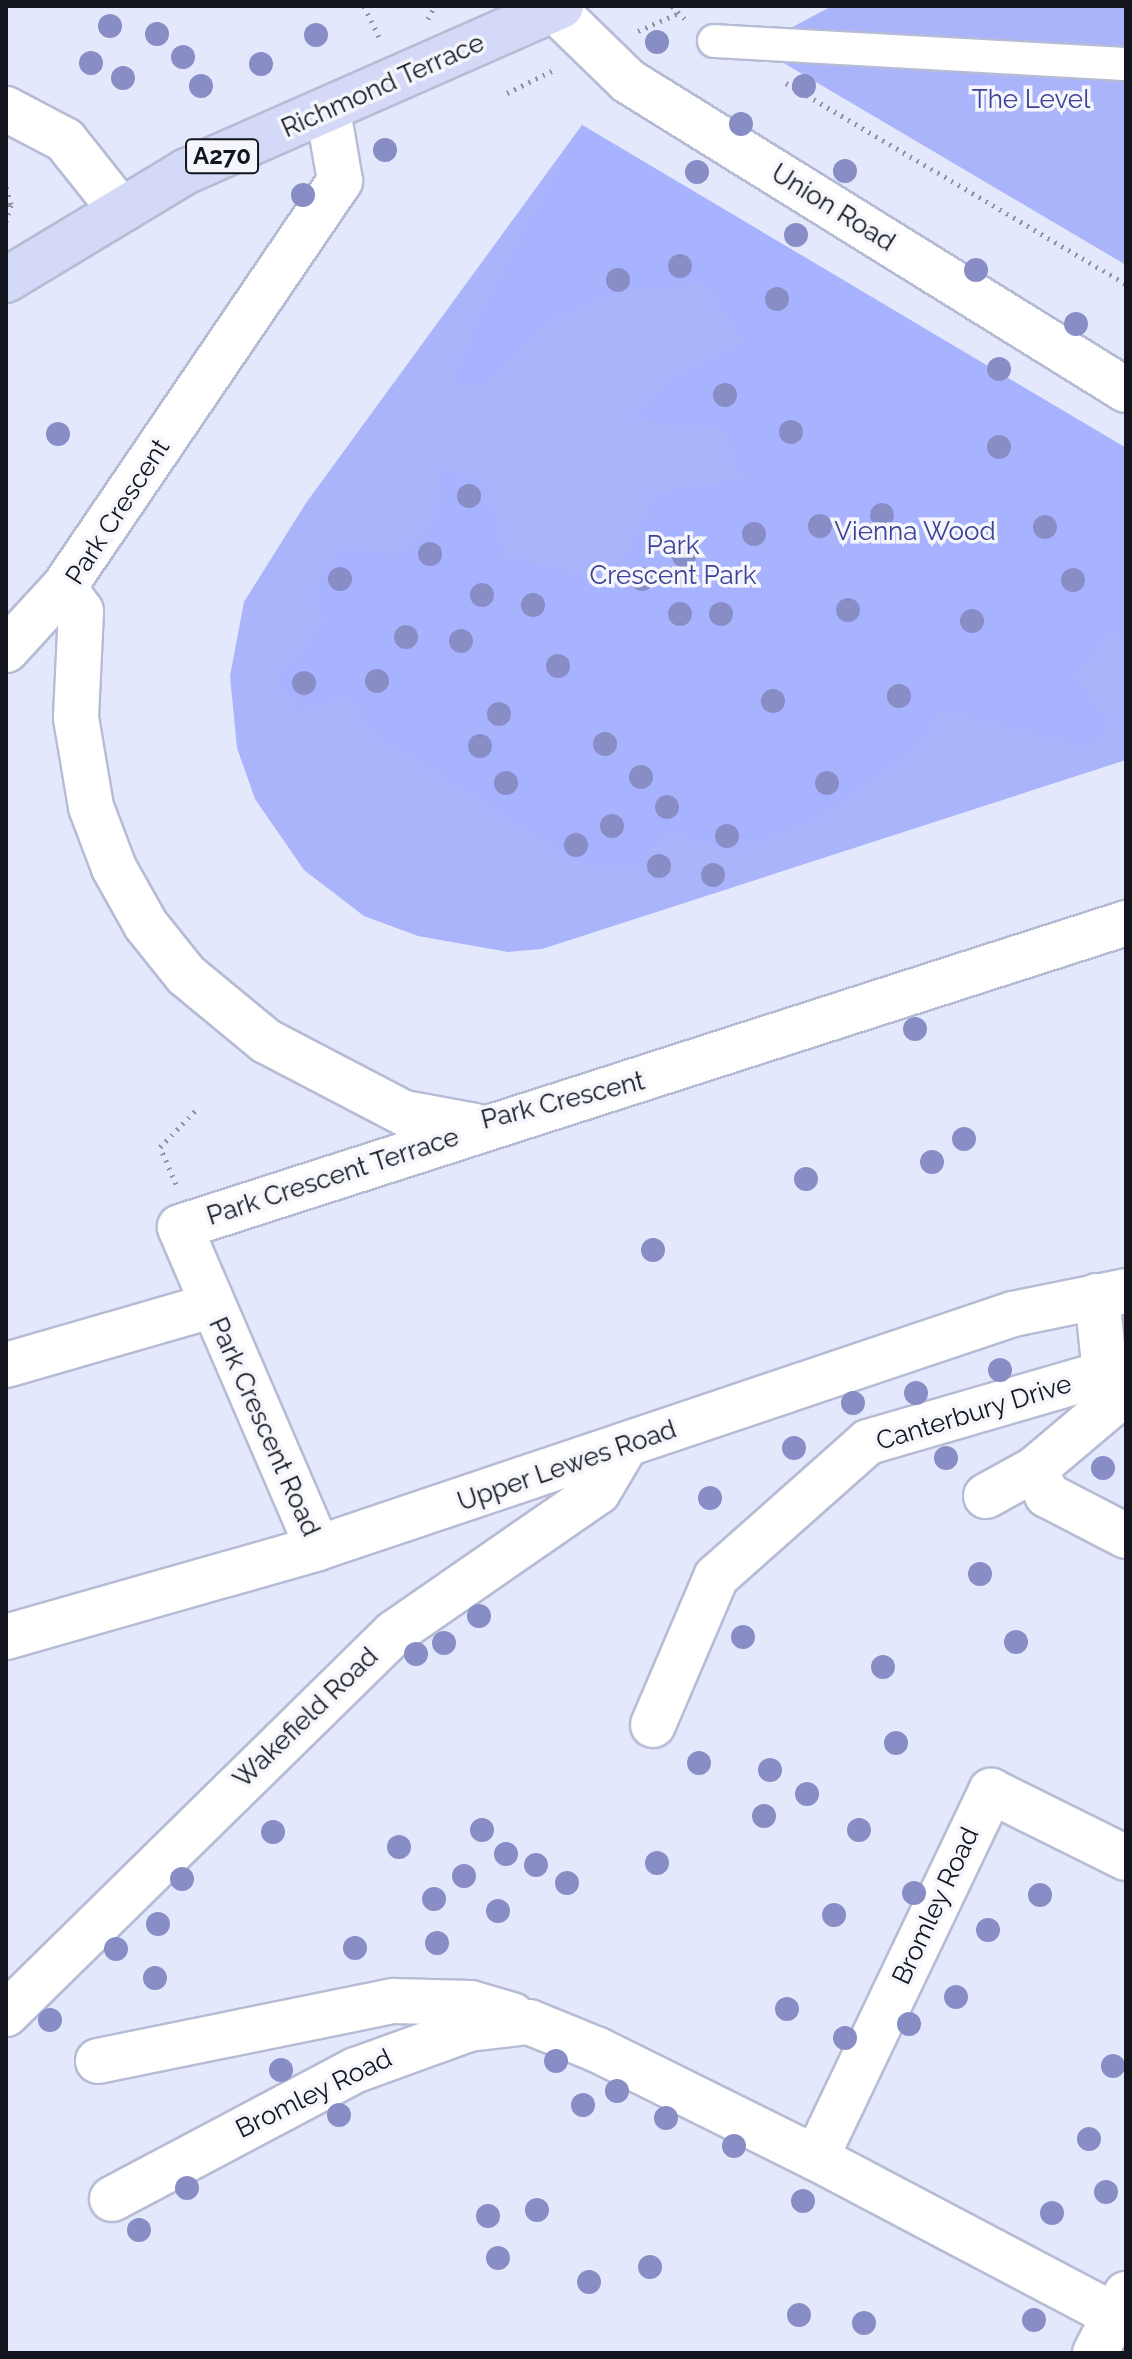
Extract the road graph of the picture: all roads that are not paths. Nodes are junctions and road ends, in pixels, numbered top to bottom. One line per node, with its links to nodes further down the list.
1 (555, 7): 5 (main road, Richmond Terrace / A270); 8 (street, Union Road)
2 (714, 41): 3 (street)
3 (1126, 64)
4 (6, 109): 6 (street)
5 (328, 111): 6 (main road, Richmond Terrace / A270); 9 (street, Park Crescent)
6 (119, 208): 7 (main road, A270)
7 (6, 280)
8 (1126, 390)
9 (64, 587): 10 (street); 12 (street, Park Crescent)
10 (6, 650)
11 (1126, 923): 12 (street, Park Crescent)
12 (485, 1127): 13 (street, Park Crescent Terrace)
13 (180, 1210): 15 (street, Park Crescent Road)
14 (1112, 1294): 17 (street, Canterbury Drive); 18 (street, Upper Lewes Road)
15 (211, 1306): 16 (street, Park Crescent Road); 22 (street, Park Crescent Road)
16 (6, 1365)
17 (1117, 1386): 19 (street, Canterbury Drive); 24 (street, Canterbury Drive)
18 (624, 1448): 22 (street, Upper Lewes Road); 26 (street, Wakefield Road)
19 (1035, 1469): 20 (street, Canterbury Drive); 21 (street)
20 (986, 1496)
21 (1126, 1536)
22 (318, 1548): 23 (street, Upper Lewes Road)
23 (6, 1637)
24 (653, 1725)
25 (1126, 1858): 29 (street, Bromley Road)
26 (6, 2014)
27 (529, 2022): 28 (street, Bromley Road); 29 (street, Bromley Road); 30 (street, Bromley Road)
28 (98, 2061)
29 (816, 2158): 31 (street, Bromley Road)
30 (112, 2199)
31 (1112, 2321)

